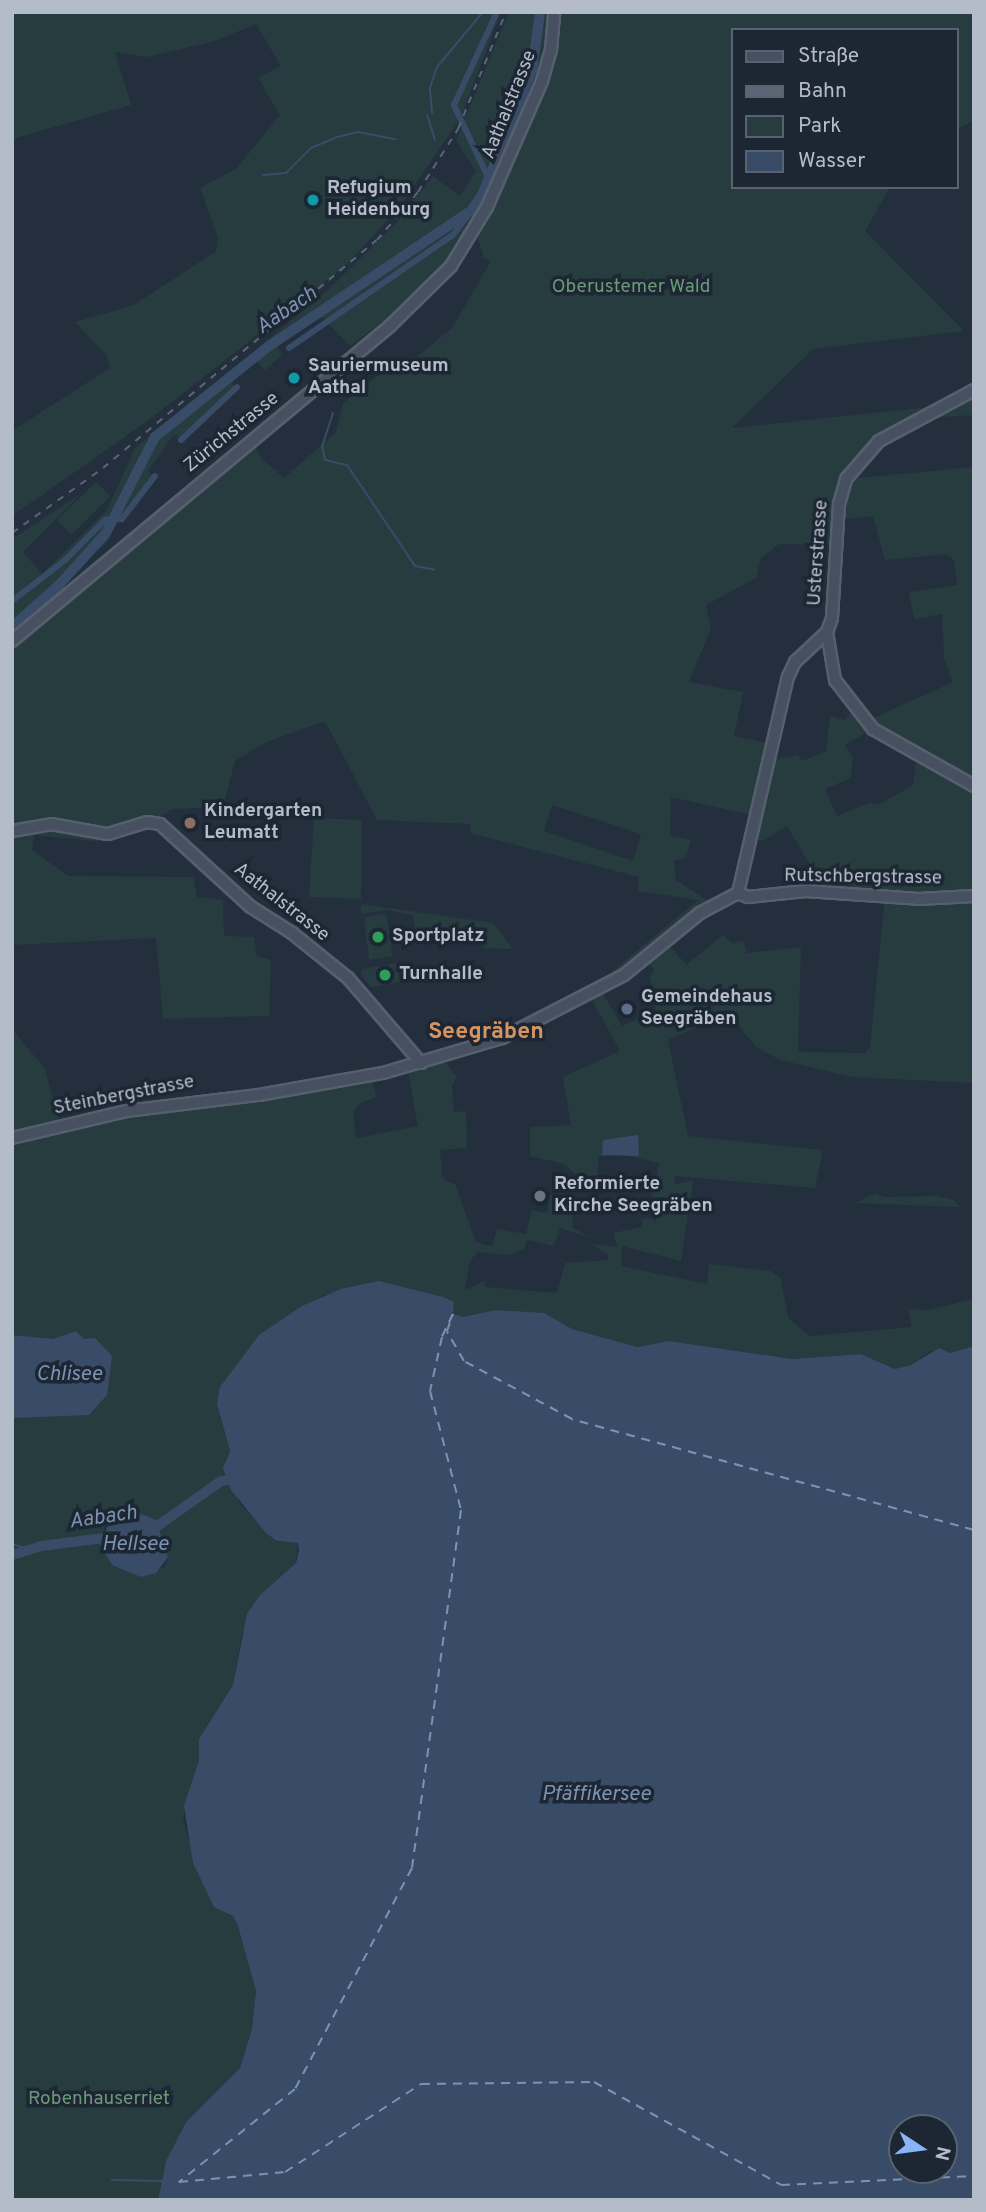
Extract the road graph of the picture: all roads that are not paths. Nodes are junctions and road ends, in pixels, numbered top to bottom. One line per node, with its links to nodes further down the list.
1 (554, 12): 2 (street, Aathalstrasse)
2 (486, 207): 5 (street, Zürichstrasse)
3 (974, 390): 4 (street, Usterstrasse)
4 (827, 632): 6 (street); 8 (street, Usterstrasse)
5 (12, 641)
6 (974, 786)
7 (12, 831): 10 (street, Aathalstrasse)
8 (738, 893): 9 (street, Rutschbergstrasse); 10 (street)
9 (974, 896)
10 (421, 1063): 11 (street, Steinbergstrasse)
11 (12, 1138)

